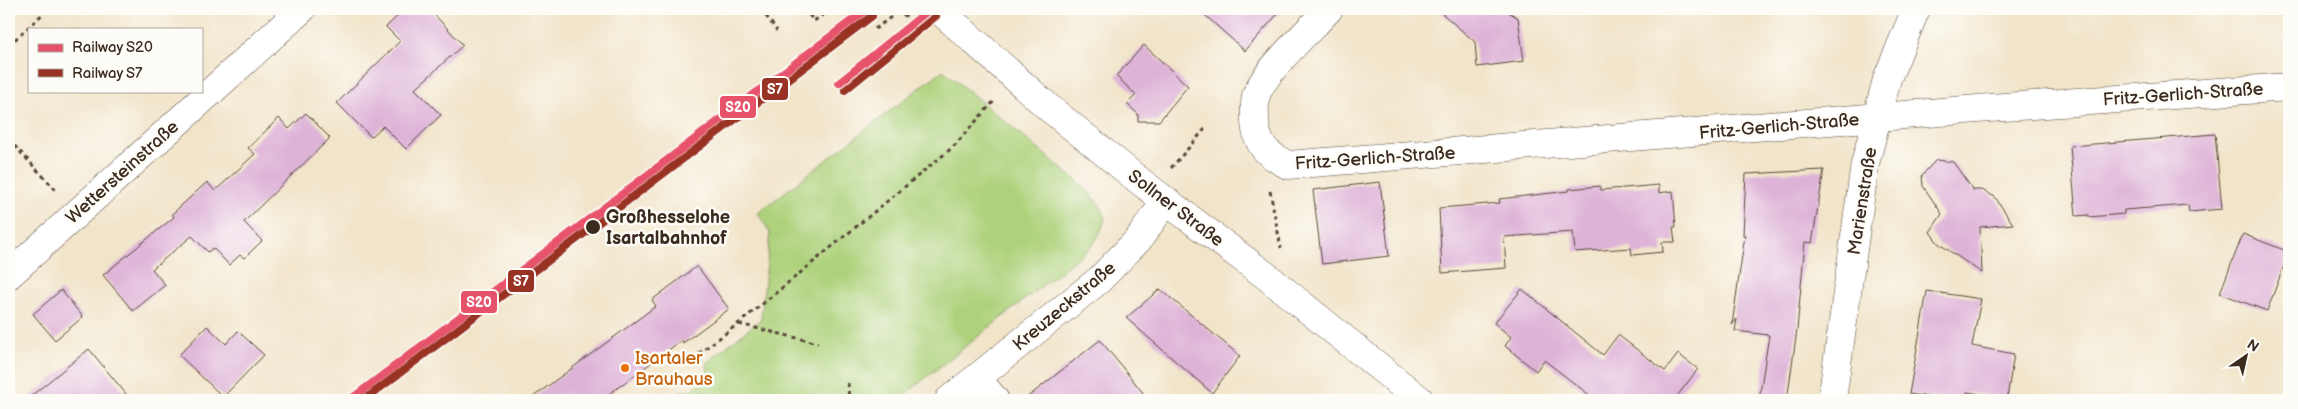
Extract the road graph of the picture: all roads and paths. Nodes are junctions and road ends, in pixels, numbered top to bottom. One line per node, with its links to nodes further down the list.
1 (48, 9): 12 (path)
2 (302, 9): 23 (street, Wettersteinstraße)
3 (808, 9): 4 (path)
4 (831, 9)
5 (938, 9): 21 (street, Sollner Straße)
6 (1329, 9): 15 (street, Fritz-Gerlich-Straße)
7 (1916, 9): 15 (street, Marienstraße)
8 (899, 11): 10 (path)
9 (766, 16): 11 (path)
10 (875, 28)
11 (777, 31)
12 (9, 45)
13 (2289, 86): 15 (street, Fritz-Gerlich-Straße)
14 (996, 98): 24 (path)
15 (1877, 118): 33 (street, Marienstraße)
16 (1204, 129): 18 (path)
17 (9, 140): 20 (path)
18 (1174, 164)
19 (1270, 191): 22 (path)
20 (62, 196)
21 (1166, 201): 27 (street, Kreuzeckstraße); 32 (street, Sollner Straße)
22 (1282, 253)
23 (9, 274)
24 (738, 324): 25 (path); 26 (path)
25 (818, 343)
26 (686, 363)
27 (977, 378): 30 (street, Kreuzeckstraße); 31 (street)
28 (848, 383): 29 (path)
29 (849, 400)
30 (949, 400)
31 (995, 400)
32 (1420, 400)
33 (1832, 400)

